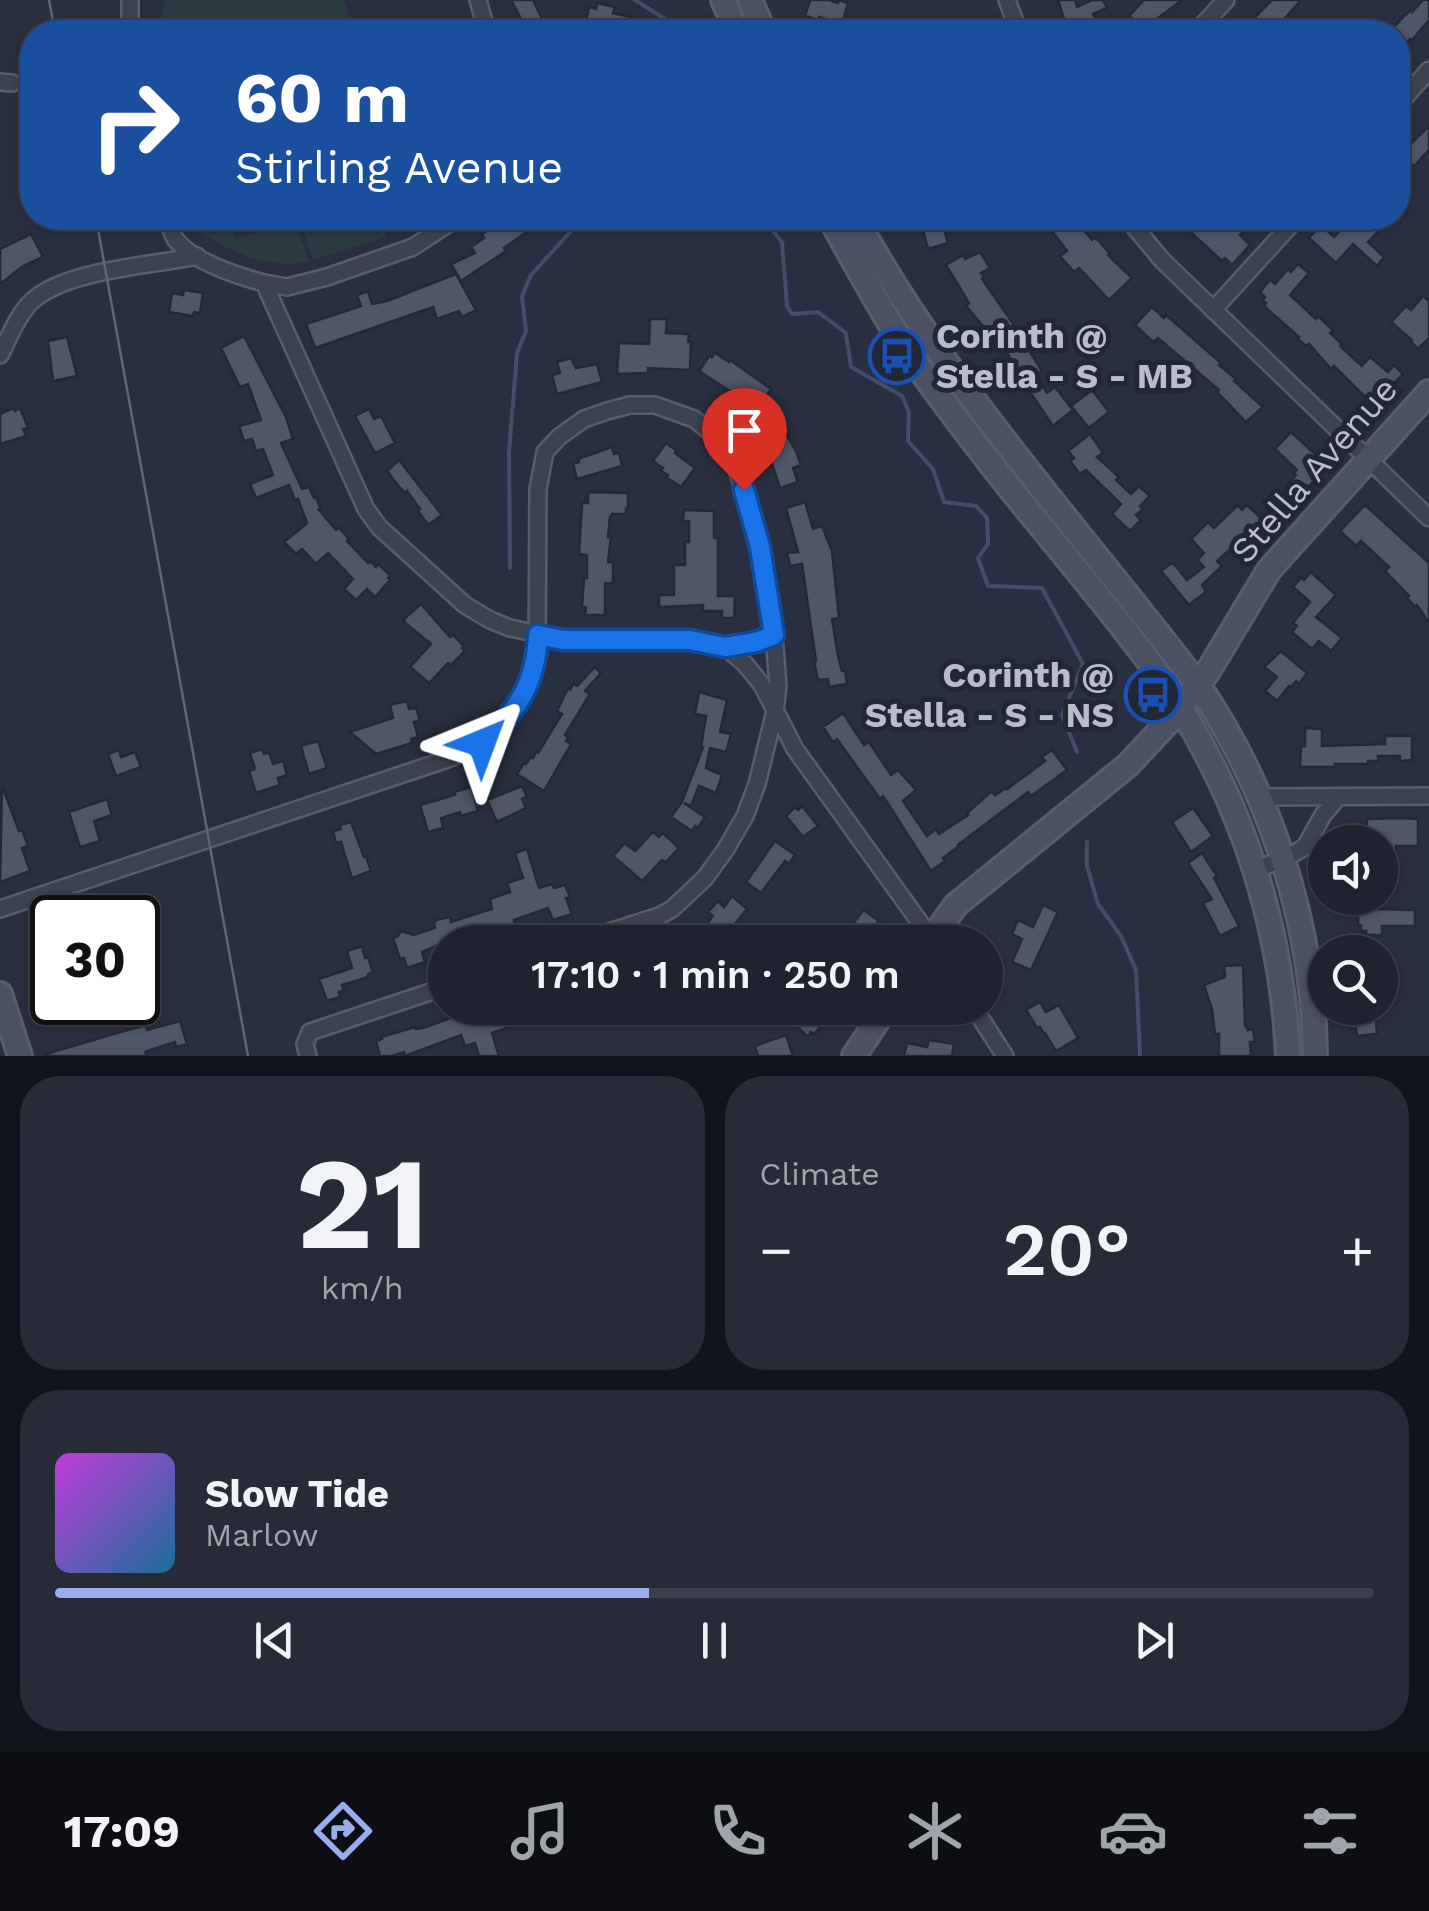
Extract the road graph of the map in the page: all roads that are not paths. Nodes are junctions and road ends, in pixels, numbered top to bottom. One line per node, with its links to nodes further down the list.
1 (1226, 0): 2 (street)
2 (1207, 20)
3 (1429, 70): 4 (street)
4 (1410, 91)
5 (172, 230): 11 (street)
6 (439, 230): 12 (street)
7 (837, 230): 22 (main road)
8 (862, 230): 21 (main road)
9 (1137, 230): 13 (street)
10 (1286, 230): 13 (street)
11 (198, 256): 12 (street); 14 (street)
12 (264, 283): 18 (street)
13 (1213, 310): 16 (street)
14 (0, 355)
15 (1429, 392): 16 (main road, Stella Avenue)
16 (1367, 459): 17 (street); 21 (main road, Stella Avenue)
17 (1429, 518)
18 (538, 635): 19 (street); 20 (street); 29 (street)
19 (774, 635): 20 (street); 23 (street)
20 (725, 647): 23 (street)
21 (1198, 685): 22 (main road, Stella Avenue); 25 (main road)
22 (1180, 708): 28 (main road); 32 (main road, Stella Avenue)
23 (774, 711): 30 (street); 31 (street)
24 (1429, 796): 26 (street)
25 (1259, 797): 26 (street); 27 (main road)
26 (1338, 797): 27 (street)
27 (1282, 860): 28 (street); 42 (main road)
28 (1256, 869): 41 (main road)
29 (0, 909)
30 (630, 925)
31 (920, 925)
32 (942, 925)
33 (428, 993): 38 (street)
34 (0, 994): 37 (main road)
35 (875, 1025): 39 (main road)
36 (985, 1025): 40 (street)
37 (20, 1056)
38 (308, 1056)
39 (854, 1056)
40 (1004, 1056)
41 (1288, 1056)
42 (1315, 1056)

